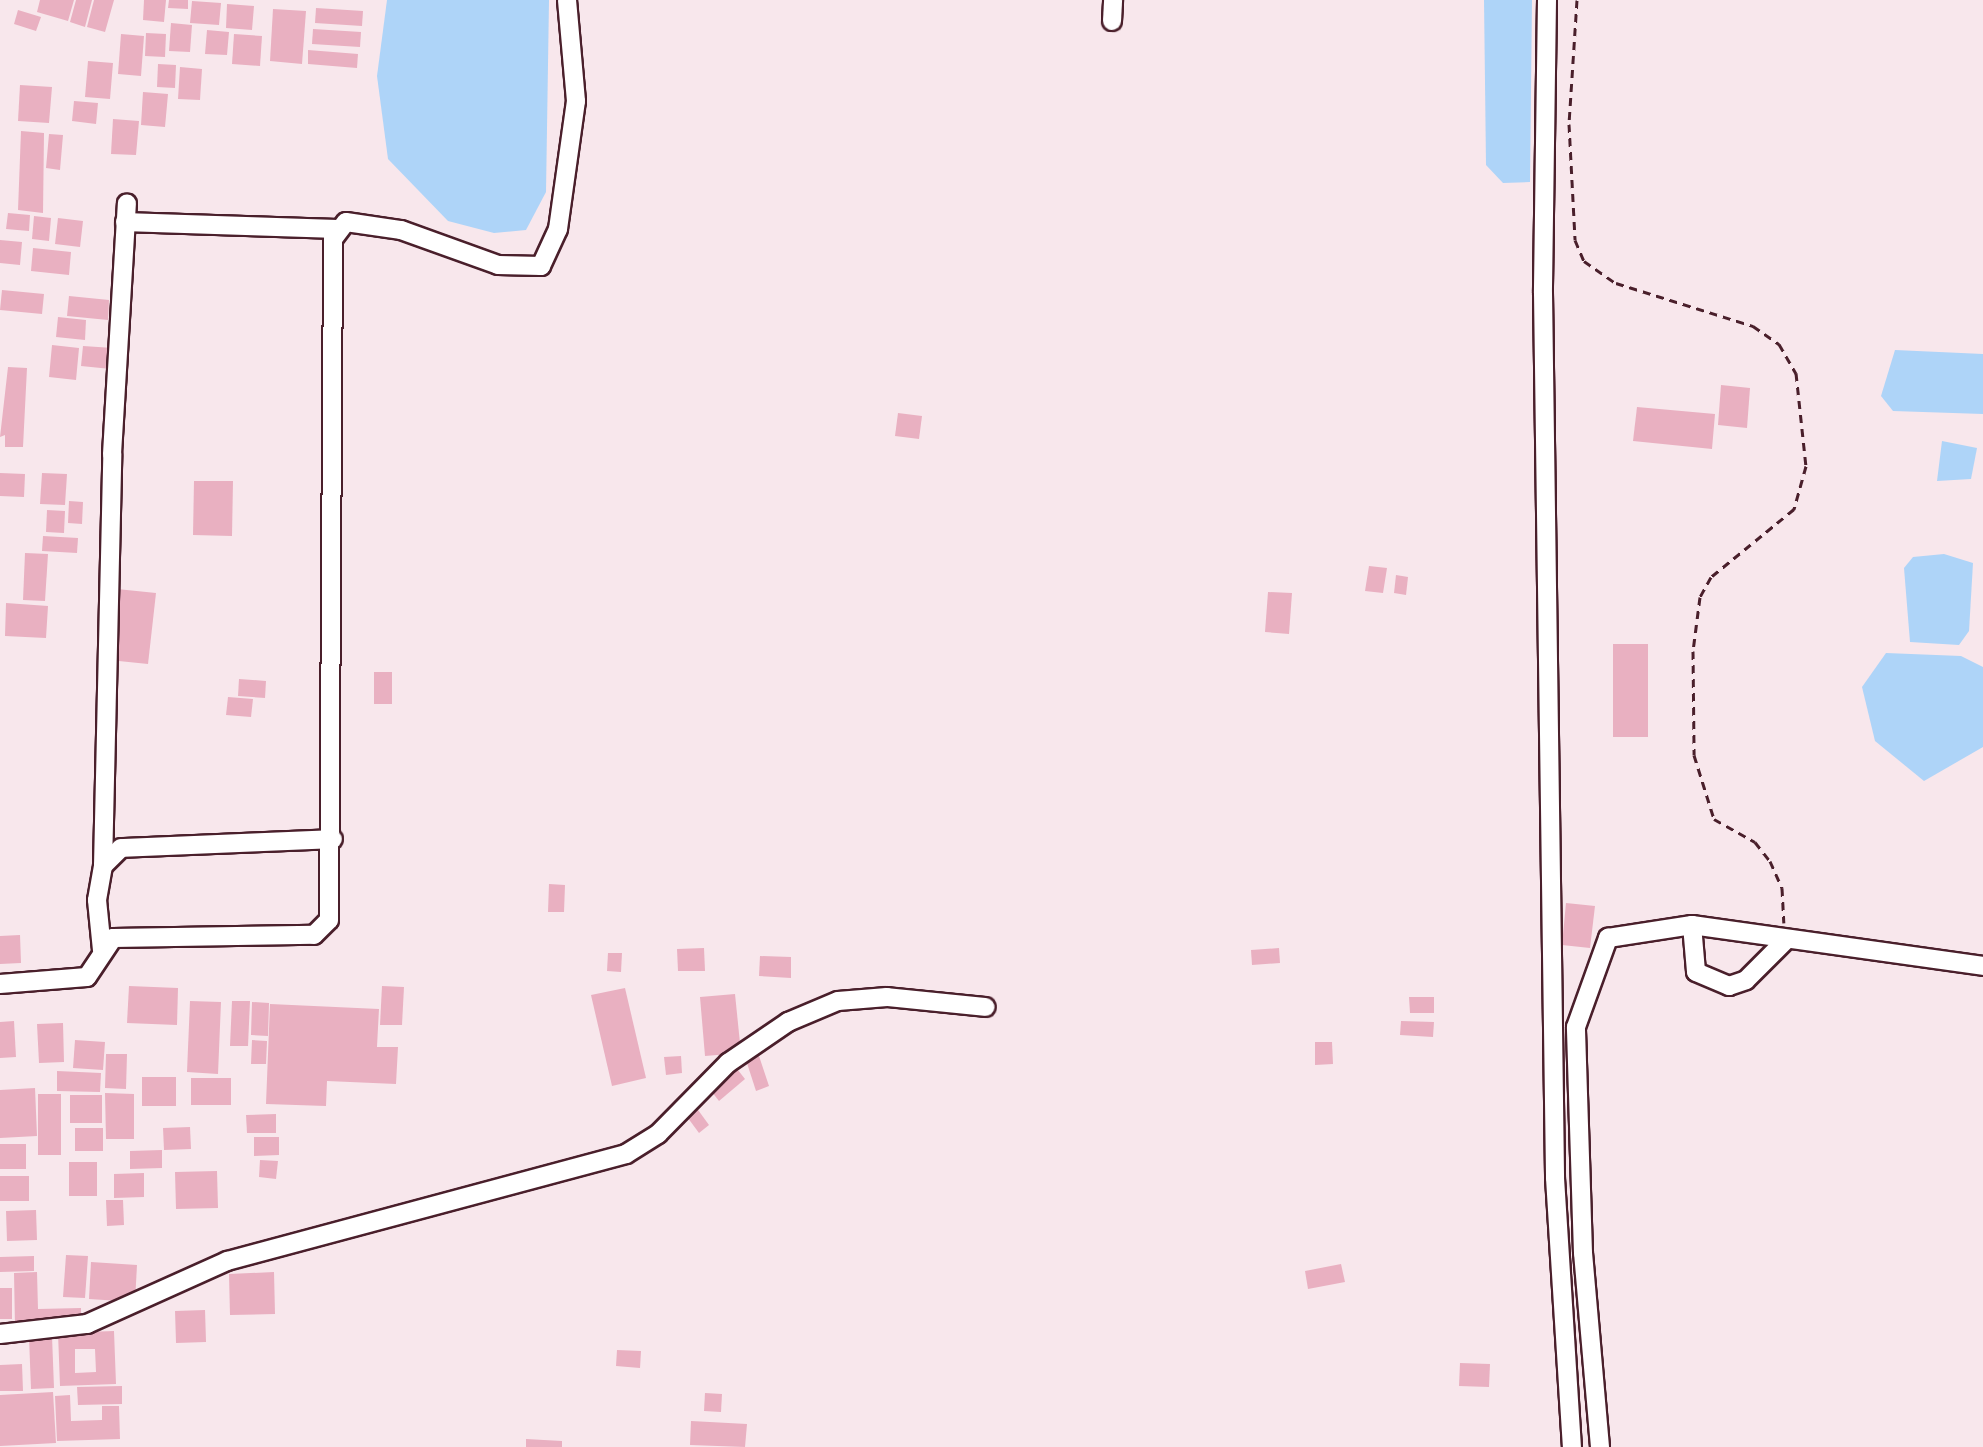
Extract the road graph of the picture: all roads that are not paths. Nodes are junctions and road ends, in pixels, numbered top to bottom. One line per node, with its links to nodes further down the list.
1 (567, 0): 5 (street)
2 (1113, 0): 4 (street)
3 (1547, 0): 15 (street)
4 (1112, 21)
5 (336, 229): 6 (street); 7 (street)
6 (333, 839): 7 (street); 10 (street)
7 (103, 866): 10 (street)
8 (1692, 925): 9 (street); 9 (street); 16 (street)
9 (1785, 941): 11 (street)
10 (102, 950): 12 (street)
11 (1983, 966)
12 (0, 984)
13 (985, 1007): 14 (street)
14 (0, 1334)
15 (1572, 1447)
16 (1600, 1447)

